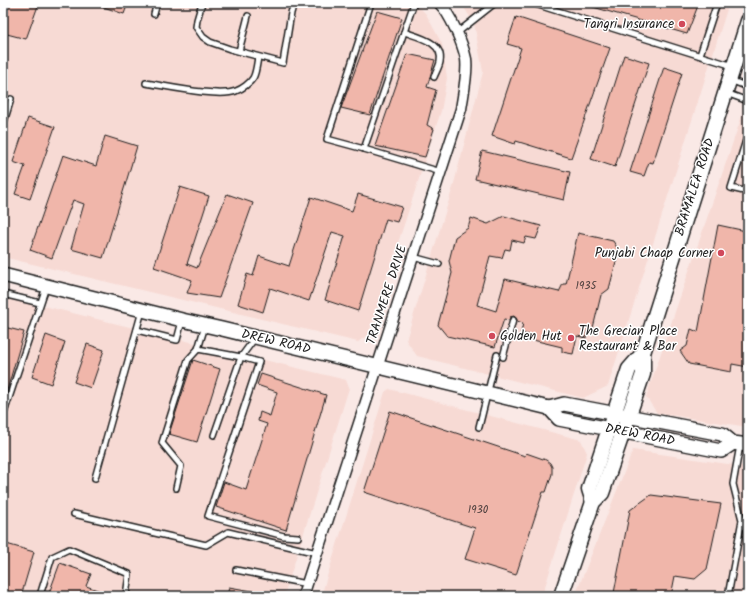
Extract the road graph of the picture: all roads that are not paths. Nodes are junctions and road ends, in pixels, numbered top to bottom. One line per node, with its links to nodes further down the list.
1 (157, 3): 11 (lane)
2 (202, 3): 16 (lane)
3 (294, 3): 18 (lane)
4 (370, 3): 28 (lane)
5 (414, 3): 14 (lane)
6 (439, 3): 10 (street, TRANMERE DRIVE)
7 (495, 3): 15 (lane)
8 (532, 3): 17 (lane)
9 (717, 3): 17 (lane)
10 (449, 7): 15 (street, TRANMERE DRIVE)
11 (154, 14)
12 (248, 16): 16 (lane)
13 (748, 21): 19 (main road, BRAMALEA ROAD)
14 (404, 32): 20 (lane); 28 (lane)
15 (457, 33): 29 (street, TRANMERE DRIVE)
16 (239, 51): 18 (lane)
17 (700, 55): 19 (lane)
18 (258, 57): 21 (lane)
19 (734, 66): 22 (main road, BRAMALEA ROAD)
20 (434, 77)
21 (146, 83)
22 (727, 86): 23 (lane); 25 (lane); 44 (main road, BRAMALEA ROAD)
23 (748, 87)
24 (11, 99): 26 (lane)
25 (748, 100)
26 (3, 124)
27 (748, 134): 30 (lane)
28 (364, 149): 29 (lane)
29 (441, 172): 31 (street, TRANMERE DRIVE)
30 (748, 192)
31 (413, 257): 32 (lane); 48 (street, TRANMERE DRIVE)
32 (440, 264)
33 (4, 277): 34 (street, DREW ROAD)
34 (46, 286): 36 (lane); 37 (street, DREW ROAD)
35 (3, 294): 36 (lane)
36 (40, 303): 52 (lane)
37 (142, 310): 38 (street, DREW ROAD); 41 (lane)
38 (182, 320): 40 (street, DREW ROAD); 41 (lane)
39 (513, 320): 47 (lane)
40 (205, 325): 42 (street, DREW ROAD); 43 (lane)
41 (137, 330): 59 (lane)
42 (256, 337): 46 (lane); 48 (street, DREW ROAD)
43 (198, 349): 46 (lane); 60 (lane)
44 (643, 354): 51 (main road, BRAMALEA ROAD); 53 (main road, BRAMALEA ROAD)
45 (497, 355): 49 (lane)
46 (241, 357): 57 (lane); 63 (lane)
47 (503, 357)
48 (377, 366): 49 (street, DREW ROAD); 64 (street, TRANMERE DRIVE)
49 (488, 393): 50 (street, DREW ROAD); 54 (lane)
50 (549, 408): 51 (street, DREW ROAD); 55 (street, DREW ROAD)
51 (614, 414): 53 (street, DREW ROAD); 55 (main road, BRAMALEA ROAD)
52 (3, 416)
53 (629, 416): 56 (main road, BRAMALEA ROAD); 58 (street, DREW ROAD)
54 (479, 427)
55 (609, 429): 56 (street, DREW ROAD); 61 (main road, BRAMALEA ROAD)
56 (624, 432): 58 (street, DREW ROAD); 61 (main road, BRAMALEA ROAD)
57 (214, 435)
58 (740, 444): 71 (lane)
59 (95, 478)
60 (176, 488)
61 (593, 502): 70 (main road, BRAMALEA ROAD)
62 (74, 514): 64 (lane)
63 (298, 537)
64 (317, 553): 66 (street, TRANMERE DRIVE)
65 (236, 570): 66 (lane)
66 (307, 584): 69 (street, TRANMERE DRIVE)
67 (41, 592): 68 (lane)
68 (126, 596)
69 (303, 596)
70 (561, 596)
71 (728, 596)

